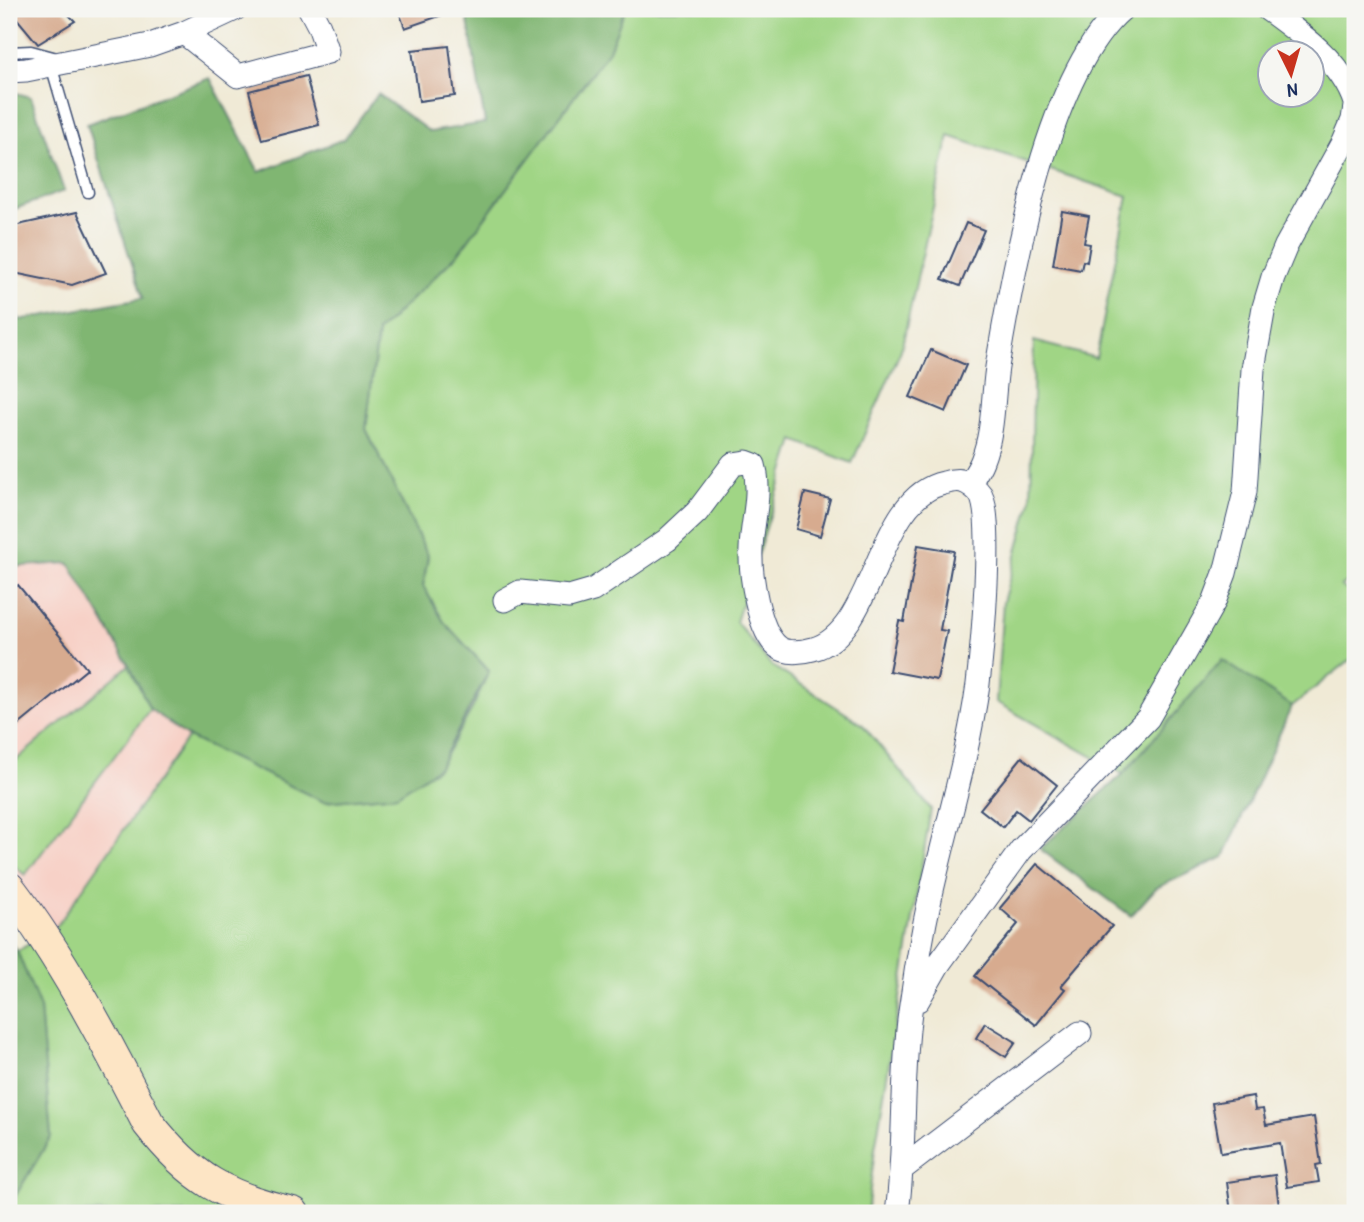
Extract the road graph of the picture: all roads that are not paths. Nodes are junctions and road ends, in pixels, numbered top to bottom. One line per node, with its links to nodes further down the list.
1 (235, 9): 5 (street)
2 (310, 9): 5 (street)
3 (1122, 9): 11 (street)
4 (1267, 9): 9 (street)
5 (184, 33): 7 (street)
6 (9, 52): 7 (lane)
7 (60, 63): 8 (street); 10 (lane)
8 (9, 71)
9 (1355, 104): 14 (street)
10 (88, 192)
11 (970, 484): 12 (street); 14 (street)
12 (505, 600)
13 (9, 888): 17 (street)
14 (910, 1015): 16 (street)
15 (1080, 1033): 16 (street)
16 (903, 1168): 18 (street)
17 (293, 1213)
18 (897, 1213)

